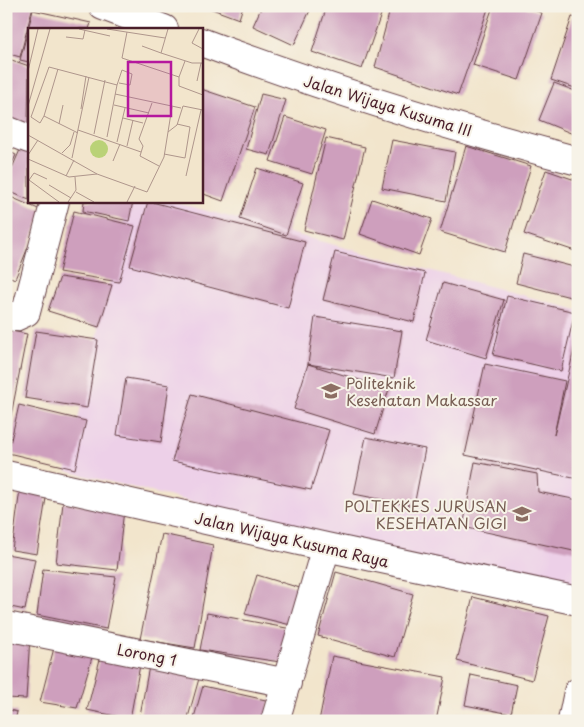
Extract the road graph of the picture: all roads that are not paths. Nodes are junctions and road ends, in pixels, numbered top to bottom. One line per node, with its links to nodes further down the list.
1 (103, 6): 2 (street)
2 (161, 28)
3 (202, 42): 6 (street, Jalan Wijaya Kusuma III)
4 (6, 130): 5 (street)
5 (28, 139)
6 (578, 161)
7 (55, 202): 8 (street)
8 (6, 315)
9 (6, 475): 10 (street, Jalan Wijaya Kusuma Raya)
10 (326, 547): 11 (street, Jalan Wijaya Kusuma Raya); 13 (street)
11 (578, 601)
12 (6, 626): 13 (street, Lorong 1)
13 (287, 683): 15 (street)
14 (578, 692): 16 (street)
15 (275, 721)
16 (572, 721)

